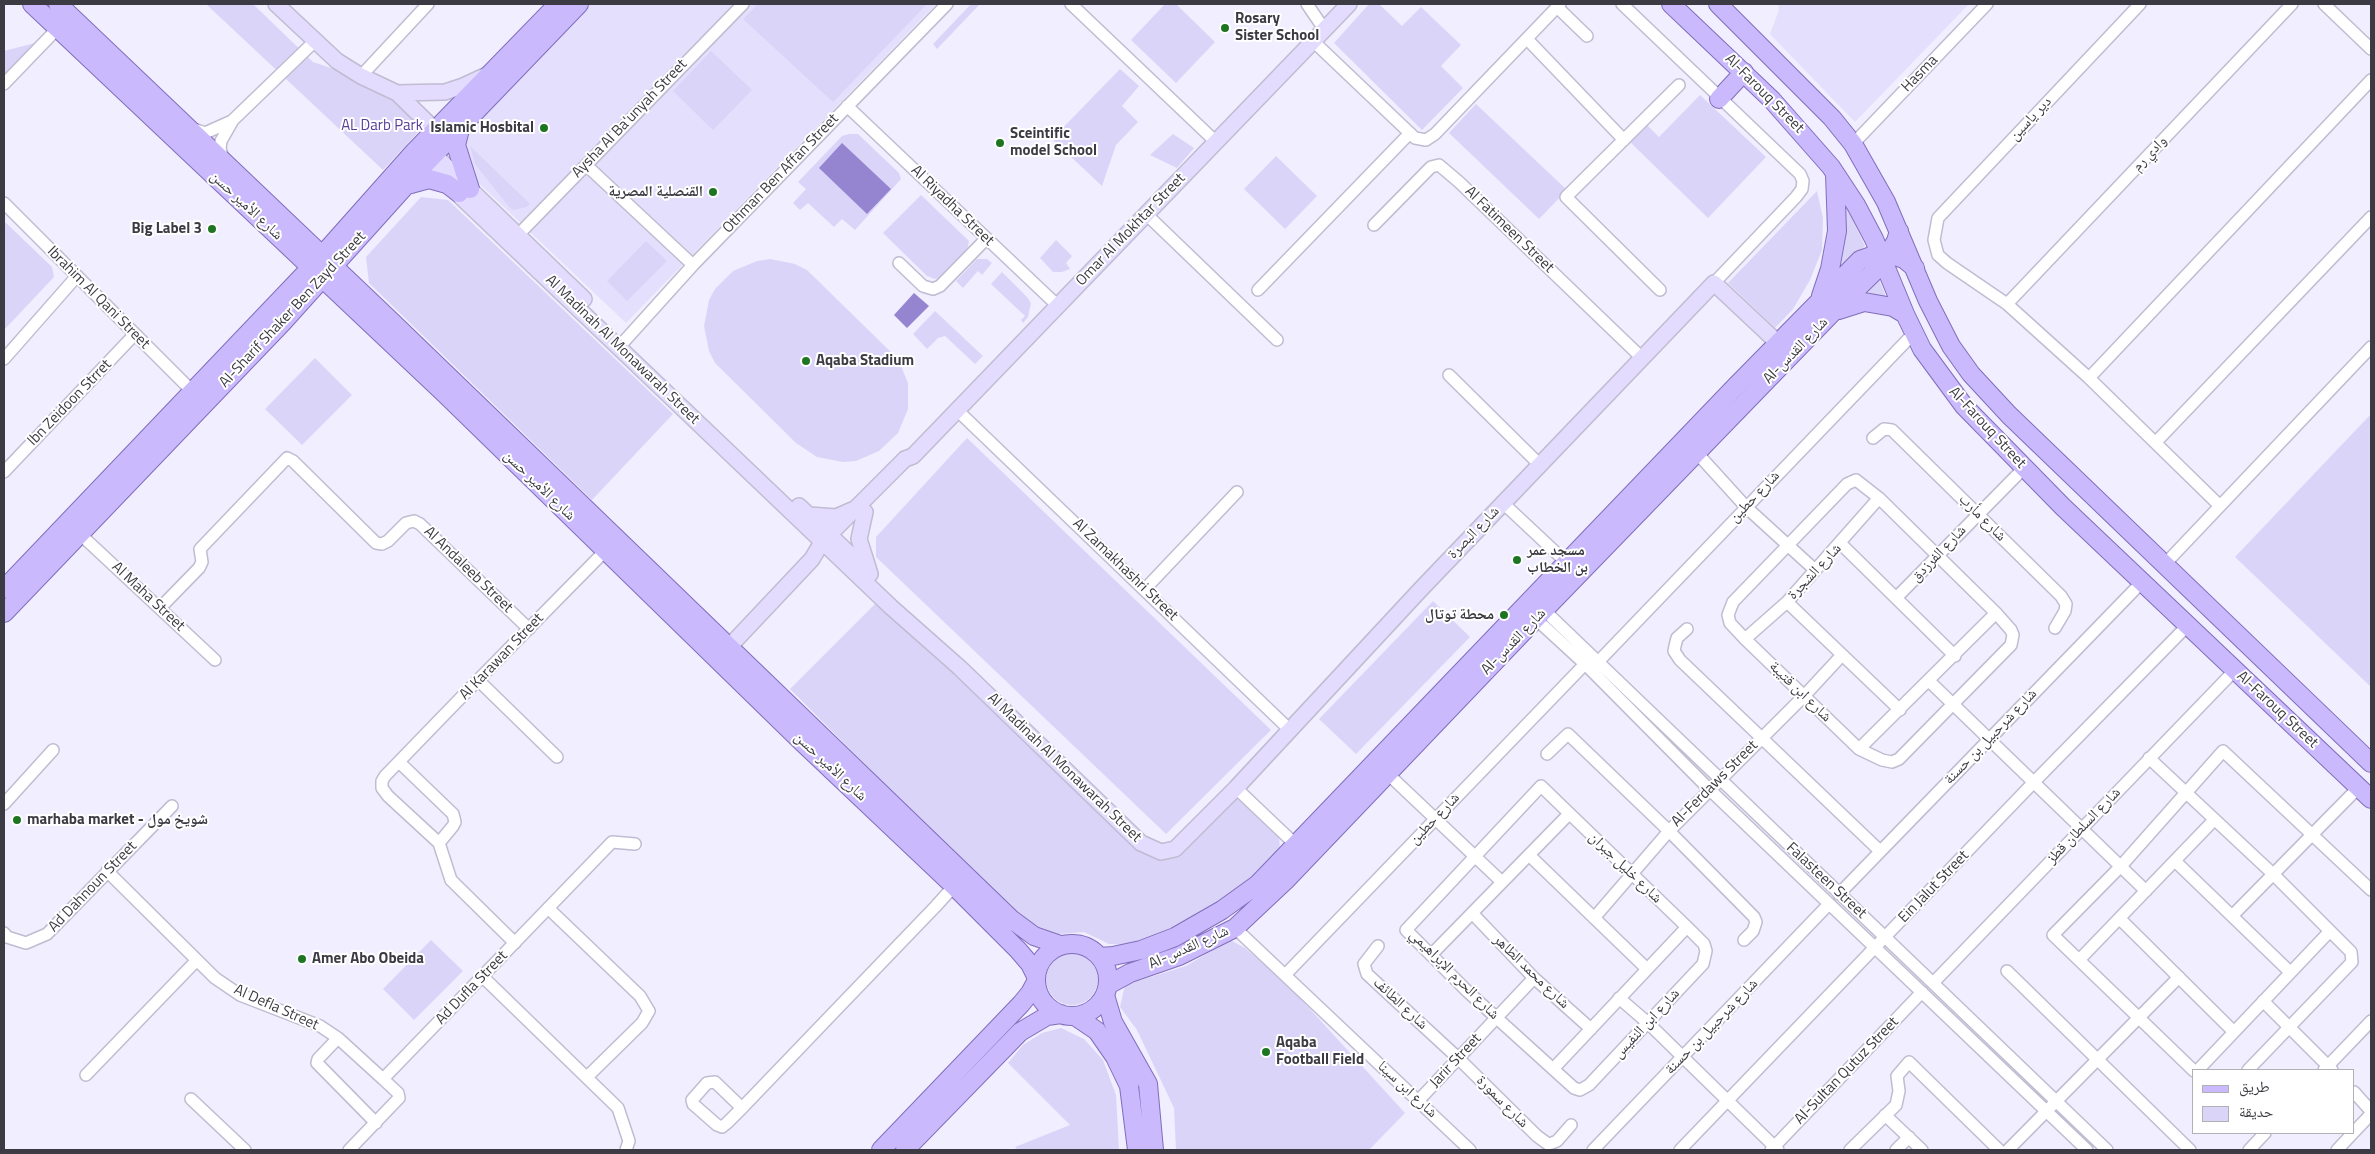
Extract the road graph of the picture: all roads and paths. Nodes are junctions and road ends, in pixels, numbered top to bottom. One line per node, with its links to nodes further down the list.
1 (32, 4): 20 (main road, شارع الأمير حسن)
2 (58, 4): 37 (main road, شارع الأمير حسن)
3 (428, 4): 29 (street)
4 (558, 4): 27 (main road, Al-Sharif Shaker Ben Zayd Street)
5 (579, 4): 38 (main road, Al-Sharif Shaker Ben Zayd Street)
6 (743, 4): 46 (street, Aysha Al Ba'unyah Street)
7 (947, 4): 35 (street, Othman Ben Affan Street)
8 (1071, 4): 42 (street)
9 (1307, 4): 21 (street)
10 (1349, 4): 21 (main road, Omar Al Mokhtar Street)
11 (1622, 4): 34 (street)
12 (1671, 4): 28 (main road, Al-Farouq Street)
13 (1718, 4): 43 (main road, Al-Farouq Street)
14 (1987, 4): 43 (street, Hasma)
15 (2140, 4): 70 (street, دير ياسين)
16 (2292, 4): 70 (street, وادي رم)
17 (2324, 4): 26 (street)
18 (1558, 5): 22 (street); 23 (street)
19 (282, 6): 24 (main road)
20 (58, 28): 31 (street); 58 (main road, شارع الأمير حسن)
21 (1324, 29): 25 (main road, Omar Al Mokhtar Street)
22 (1587, 36)
23 (1526, 39): 40 (street); 41 (street)
24 (315, 41): 29 (main road); 36 (street)
25 (1313, 41): 40 (street); 42 (main road, Omar Al Mokhtar Street)
26 (2371, 49)
27 (492, 72): 33 (main road); 39 (main road, Al-Sharif Shaker Ben Zayd Street)
28 (1744, 72): 34 (main road); 47 (main road, Al-Farouq Street)
29 (360, 76): 33 (main road)
30 (2371, 80): 84 (street)
31 (4, 84)
32 (1679, 84): 41 (street)
33 (397, 93): 39 (main road)
34 (1719, 99): 65 (street)
35 (847, 106): 57 (street, Al Riyadha Street); 61 (street, Othman Ben Affan Street)
36 (234, 120): 37 (street); 45 (street)
37 (186, 126): 45 (main road, شارع الأمير حسن)
38 (460, 129): 44 (main road, Al-Sharif Shaker Ben Zayd Street); 49 (main road)
39 (436, 130): 44 (main road, Al-Sharif Shaker Ben Zayd Street)
40 (1410, 133): 66 (street)
41 (1624, 140): 67 (street)
42 (1216, 142): 51 (main road, Omar Al Mokhtar Street)
43 (1853, 144): 54 (main road, Al-Farouq Street)
44 (424, 154): 48 (main road, Al-Sharif Shaker Ben Zayd Street); 49 (main road, Al Madinah Al Monawarah Street); 56 (main road, Al-Sharif Shaker Ben Zayd Street)
45 (225, 163): 58 (main road, شارع الأمير حسن)
46 (586, 164): 55 (street, Aysha Al Ba'unyah Street); 61 (street)
47 (1835, 174): 59 (main road, Al-Farouq Street); 73 (main road)
48 (407, 185): 49 (main road); 56 (main road, Al-Sharif Shaker Ben Zayd Street)
49 (464, 191): 55 (main road, Al Madinah Al Monawarah Street); 78 (main road, Al Madinah Al Monawarah Street)
50 (4, 203): 64 (street, Ibrahim Al Qani Street)
51 (1146, 214): 71 (main road, Omar Al Mokhtar Street); 77 (street)
52 (2371, 216): 88 (street)
53 (1374, 225): 82 (street, Al Fatimeen Street)
54 (1899, 231): 59 (main road); 63 (main road, Al-Farouq Street)
55 (518, 235): 78 (main road, Al Madinah Al Monawarah Street)
56 (349, 238): 58 (main road); 62 (main road, Al-Sharif Shaker Ben Zayd Street); 69 (main road)
57 (986, 239): 60 (street); 71 (street, Al Riyadha Street)
58 (295, 242): 62 (main road, شارع الأمير حسن); 68 (main road)
59 (1884, 256): 63 (main road); 73 (main road, Al-شارع القدس); 74 (main road, Al-Farouq Street)
60 (899, 263)
61 (693, 265): 78 (street, Othman Ben Affan Street)
62 (322, 268): 68 (main road, Al-Sharif Shaker Ben Zayd Street); 69 (main road, شارع الأمير حسن); 72 (main road, Al-Sharif Shaker Ben Zayd Street)
63 (1914, 268): 104 (main road, Al-Farouq Street)
64 (76, 276): 76 (street, Ibrahim Al Qani Street); 81 (street)
65 (1714, 283): 79 (main road); 82 (main road, شارع البصرة)
66 (1258, 290)
67 (1660, 290)
68 (287, 293): 85 (main road, Al-Sharif Shaker Ben Zayd Street)
69 (350, 293): 72 (main road); 94 (main road, شارع الأمير حسن)
70 (2007, 304): 84 (street)
71 (1058, 306): 86 (main road, Omar Al Mokhtar Street)
72 (298, 307): 90 (main road, Al-Sharif Shaker Ben Zayd Street)
73 (1825, 308): 74 (main road); 79 (main road, Al-شارع القدس); 89 (main road, Al-شارع القدس)
74 (1904, 314): 75 (main road, Al-Farouq Street)
75 (1914, 333): 92 (main road, Al-Farouq Street); 99 (street, شارع حطين)
76 (135, 334): 85 (street, Ibrahim Al Qani Street); 93 (street, Ibn Zeidoon Strret)
77 (1277, 340)
78 (622, 343): 103 (main road, Al Madinah Al Monawarah Street); 109 (main road, Al Madinah Al Monawarah Street)
79 (1779, 344): 101 (main road, Al-شارع القدس)
80 (2371, 347): 98 (street)
81 (4, 358)
82 (1642, 358): 91 (main road, شارع البصرة)
83 (1449, 375): 91 (street)
84 (2088, 378): 88 (street)
85 (192, 392): 90 (main road, Al-Sharif Shaker Ben Zayd Street)
86 (958, 410): 100 (main road, Omar Al Mokhtar Street); 120 (street, Al Zamakhashri Street)
87 (1873, 438): 102 (street, شارع مأرب)
88 (2156, 442): 98 (street)
89 (1697, 453): 99 (street); 105 (main road, Al-شارع القدس)
90 (146, 454): 107 (main road, Al-Sharif Shaker Ben Zayd Street); 119 (main road, Al-Sharif Shaker Ben Zayd Street)
91 (1539, 464): 97 (main road, شارع البصرة)
92 (2024, 468): 102 (street, شارع الفرزدق); 108 (main road, Al-Farouq Street)
93 (4, 472)
94 (542, 478): 112 (main road, شارع الأمير حسن); 132 (main road, شارع الأمير حسن)
95 (1237, 492): 120 (street)
96 (1879, 498): 110 (street, شارع الشجرة); 111 (street, شارع ابن قتيبة); 113 (street)
97 (1503, 503): 114 (street); 148 (main road, شارع البصرة)
98 (2220, 506): 115 (street)
99 (1746, 507): 111 (street); 136 (street, شارع حطين)
100 (861, 509): 103 (main road); 109 (main road, Omar Al Mokhtar Street); 117 (main road)
101 (1618, 509): 105 (main road); 106 (main road, Al-شارع القدس)
102 (1978, 514): 113 (street, شارع الفرزدق); 128 (street, شارع مأرب)
103 (809, 515): 109 (main road, Al Madinah Al Monawarah Street)
104 (2115, 517): 108 (main road); 115 (main road, Al-Farouq Street)
105 (1628, 524): 106 (main road, Al-شارع القدس)
106 (1607, 533): 114 (main road, Al-شارع القدس); 126 (main road, Al-شارع القدس)
107 (80, 534): 123 (street, Al Maha Street); 124 (main road, Al-Sharif Shaker Ben Zayd Street)
108 (2097, 538): 118 (main road, Al-Farouq Street)
109 (830, 542): 117 (main road); 132 (main road, Omar Al Mokhtar Street); 138 (main road)
110 (1841, 544): 116 (street, شارع الشجرة); 121 (street)
111 (1789, 545): 116 (street); 131 (street, شارع ابن قتيبة)
112 (605, 552): 129 (street, Al Karawan Street); 147 (main road, شارع الأمير حسن)
113 (1937, 556): 121 (street, شارع الفرزدق); 125 (street)
114 (1566, 562): 142 (main road, Al-شارع القدس)
115 (2164, 565): 157 (main road, Al-Farouq Street)
116 (1815, 570): 122 (street, شارع الشجرة)
117 (870, 574): 138 (main road)
118 (2143, 581): 127 (main road, Al-Farouq Street); 150 (street, شارع شرحبيل بن حسنة)
119 (4, 589)
120 (1145, 589): 148 (street, Al Zamakhashri Street)
121 (1896, 598): 134 (street)
122 (1787, 602): 131 (street, شارع الشجرة); 133 (street)
123 (160, 608): 129 (street, Al Andaleeb Street); 135 (street, Al Maha Street)
124 (4, 613)
125 (1996, 613): 134 (street); 144 (street, شارع ابن قتيبة)
126 (1540, 615): 136 (street, Falasteen Street); 137 (street, Falasteen Street); 142 (main road, Al-شارع القدس)
127 (2188, 625): 139 (main road, Al-Farouq Street); 160 (street, Ein Jalut Street)
128 (2054, 628)
129 (529, 629): 140 (street, Al Karawan Street)
130 (1687, 629): 149 (street)
131 (1745, 640): 143 (street, شارع ابن قتيبة)
132 (728, 648): 147 (main road, شارع الأمير حسن)
133 (1842, 655): 143 (street, Al-Ferdaws Street); 146 (street)
134 (1955, 656): 141 (street)
135 (215, 660)
136 (1597, 662): 159 (street, Falasteen Street)
137 (1585, 664): 164 (street, Falasteen Street); 170 (street, شارع حطين)
138 (960, 668): 178 (main road, Al Madinah Al Monawarah Street)
139 (2235, 670): 155 (street, شارع السلطان قطز); 162 (main road, Al-Farouq Street)
140 (478, 680): 154 (street); 156 (street, Al Karawan Street)
141 (1929, 681): 144 (street); 146 (street)
142 (1455, 692): 145 (main road, Al-شارع القدس)
143 (1805, 696): 149 (street, Al-Ferdaws Street); 151 (street, شارع ابن قتيبة)
144 (1952, 703): 150 (street); 151 (street, شارع ابن قتيبة)
145 (1439, 708): 158 (main road, Al-شارع القدس); 177 (main road, Al-شارع القدس)
146 (1900, 710): 151 (street)
147 (800, 728): 188 (main road, شارع الأمير حسن); 205 (main road, شارع الأمير حسن)
148 (1291, 731): 163 (main road, شارع البصرة)
149 (1762, 737): 159 (street, Al-Ferdaws Street); 179 (street)
150 (1988, 739): 160 (street); 179 (street, شارع شرحبيل بن حسنة)
151 (1859, 749)
152 (53, 750): 167 (street)
153 (1548, 754): 173 (street)
154 (556, 757)
155 (2149, 758): 165 (street); 172 (street, شارع السلطان قطز)
156 (399, 762): 175 (street); 175 (street, Al Karawan Street)
157 (2371, 763)
158 (1388, 774): 170 (street); 199 (main road, Al-شارع القدس)
159 (1719, 780): 164 (street, Al-Ferdaws Street); 191 (street, Falasteen Street)
160 (2033, 783): 172 (street); 202 (street, Ein Jalut Street)
161 (1541, 786): 169 (street, شارع خليل جبران); 181 (street, شارع الحرم الإبراهيمي)
162 (2358, 787): 166 (main road, Al-Farouq Street); 174 (street)
163 (1236, 788): 177 (street); 178 (main road, شارع البصرة)
164 (1711, 791): 173 (street, Al-Ferdaws Street); 192 (street, Falasteen Street)
165 (2186, 792): 171 (street); 174 (street); 183 (street)
166 (2371, 799)
167 (4, 804)
168 (172, 806): 184 (street, Ad Dahnoun Street)
169 (1569, 814): 180 (street); 186 (street, شارع خليل جبران)
170 (1435, 819): 181 (street); 216 (street, شارع حطين)
171 (2214, 820): 182 (street); 185 (street)
172 (2081, 829): 183 (street); 221 (street, شارع السلطان قطز)
173 (1669, 830): 186 (street, Al-Ferdaws Street); 203 (street)
174 (2312, 835): 185 (street); 189 (street)
175 (439, 842): 204 (street)
176 (635, 844): 193 (street, Ad Dufla Street)
177 (1296, 845): 210 (main road, Al-شارع القدس)
178 (1175, 849)
179 (1880, 851): 191 (street, شارع شرحبيل بن حسنة)
180 (1529, 855): 187 (street); 196 (street)
181 (1474, 856): 187 (street); 209 (street, شارع الحرم الإبراهيمي)
182 (2176, 862): 190 (street); 195 (street)
183 (2121, 866): 190 (street); 211 (street)
184 (107, 872): 201 (street, Ad Dahnoun Street); 212 (street, Al Defla Street)
185 (2274, 874): 195 (street); 200 (street)
186 (1632, 875): 196 (street, Al-Ferdaws Street); 198 (street, شارع خليل جبران)
187 (1502, 882): 194 (street)
188 (954, 886): 220 (main road, شارع الأمير حسن); 252 (street)
189 (2371, 890)
190 (2146, 891): 197 (street)
191 (1839, 894): 202 (street, Falasteen Street)
192 (1830, 904): 207 (street, Falasteen Street); 236 (street, شارع شرحبيل بن حسنة)
193 (549, 909): 204 (street, Ad Dufla Street); 244 (street)
194 (1472, 913): 209 (street); 219 (street, شارع محمد الطاهر)
195 (2232, 916): 215 (street)
196 (1594, 918): 213 (street)
197 (2120, 919): 211 (street); 218 (street)
198 (1687, 927): 208 (street, شارع خليل جبران); 213 (street)
199 (1235, 928): 216 (street, شارع ابن سينا); 222 (main road, Al-شارع القدس)
200 (2330, 931): 215 (street); 231 (street)
201 (4, 933)
202 (1886, 937): 207 (street, Ein Jalut Street); 221 (street, Falasteen Street)
203 (1744, 940)
204 (515, 943): 217 (street, Ad Dufla Street)
205 (1060, 946): 210 (main road); 220 (main road)
206 (1378, 946): 235 (street, شارع الطائف)
207 (1877, 947): 223 (street, Falasteen Street); 249 (street, Ein Jalut Street)
208 (1706, 951): 230 (street, شارع ابن النفيس)
209 (1431, 955): 228 (street, شارع الحرم الإبراهيمي)
210 (1100, 957): 222 (main road)
211 (2080, 959): 227 (street)
212 (196, 961): 234 (street, Al Defla Street); 243 (street)
213 (1647, 969): 224 (street)
214 (2007, 971): 237 (street)
215 (2290, 972): 225 (street)
216 (1285, 975): 250 (street, شارع ابن سينا)
217 (483, 977): 244 (street); 245 (street, Ad Dufla Street)
218 (2179, 977): 227 (street); 233 (street)
219 (1534, 978): 228 (street, Jarir Street); 232 (street, شارع محمد الطاهر)
220 (1036, 979): 226 (main road); 266 (main road)
221 (1933, 983): 251 (street, Falasteen Street)
222 (1106, 990): 226 (main road); 269 (main road)
223 (1922, 992): 253 (street, Falasteen Street); 262 (street, Al-Sultan Qutuz Street)
224 (1619, 998): 230 (street); 232 (street)
225 (2264, 1001): 231 (street); 233 (street)
226 (1068, 1015): 267 (main road); 268 (main road)
227 (2139, 1017): 237 (street); 242 (street)
228 (1496, 1018): 235 (street, Jarir Street); 241 (street, شارع الحرم الإبراهيمي)
229 (2371, 1021): 240 (street)
230 (1648, 1023): 236 (street); 246 (street, شارع ابن النفيس)
231 (2289, 1028): 239 (street); 240 (street)
232 (1590, 1029): 241 (street)
233 (2234, 1032): 238 (street)
234 (338, 1038): 245 (street, Al Defla Street); 256 (street)
235 (1458, 1058): 250 (street, Jarir Street); 257 (street, شارع سمورة)
236 (1683, 1058): 249 (street); 271 (street, شارع شرحبيل بن حسنة)
237 (2097, 1059): 251 (street); 280 (street)
238 (2199, 1069)
239 (2249, 1069)
240 (2328, 1069)
241 (1553, 1070): 246 (street, شارع الحرم الإبراهيمي)
242 (2192, 1070)
243 (86, 1075)
244 (587, 1078): 265 (street)
245 (383, 1079): 256 (street)
246 (1580, 1090)
247 (2355, 1093): 254 (street)
248 (191, 1099): 263 (street)
249 (1728, 1100): 262 (street); 272 (street, Ein Jalut Street)
250 (1418, 1101): 270 (street, شارع ابن سينا)
251 (2056, 1101): 253 (street); 279 (street, Falasteen Street)
252 (742, 1108)
253 (2046, 1111): 277 (street); 278 (street, Falasteen Street)
254 (2371, 1112): 258 (street)
255 (1885, 1115): 261 (street); 273 (street); 276 (street)
256 (376, 1123): 264 (street)
257 (1571, 1126)
258 (2355, 1131)
259 (2264, 1134): 281 (street)
260 (2352, 1134): 282 (street)
261 (1909, 1137): 274 (street); 275 (street)
262 (1774, 1149)
263 (245, 1150)
264 (349, 1150)
265 (626, 1150)
266 (881, 1150)
267 (905, 1150)
268 (1137, 1150)
269 (1154, 1150)
270 (1470, 1150)
271 (1593, 1150)
272 (1680, 1150)
273 (1850, 1150)
274 (1896, 1150)
275 (1922, 1150)
276 (1999, 1150)
277 (2008, 1150)
278 (2088, 1150)
279 (2107, 1150)
280 (2190, 1150)
281 (2249, 1150)
282 (2337, 1150)

